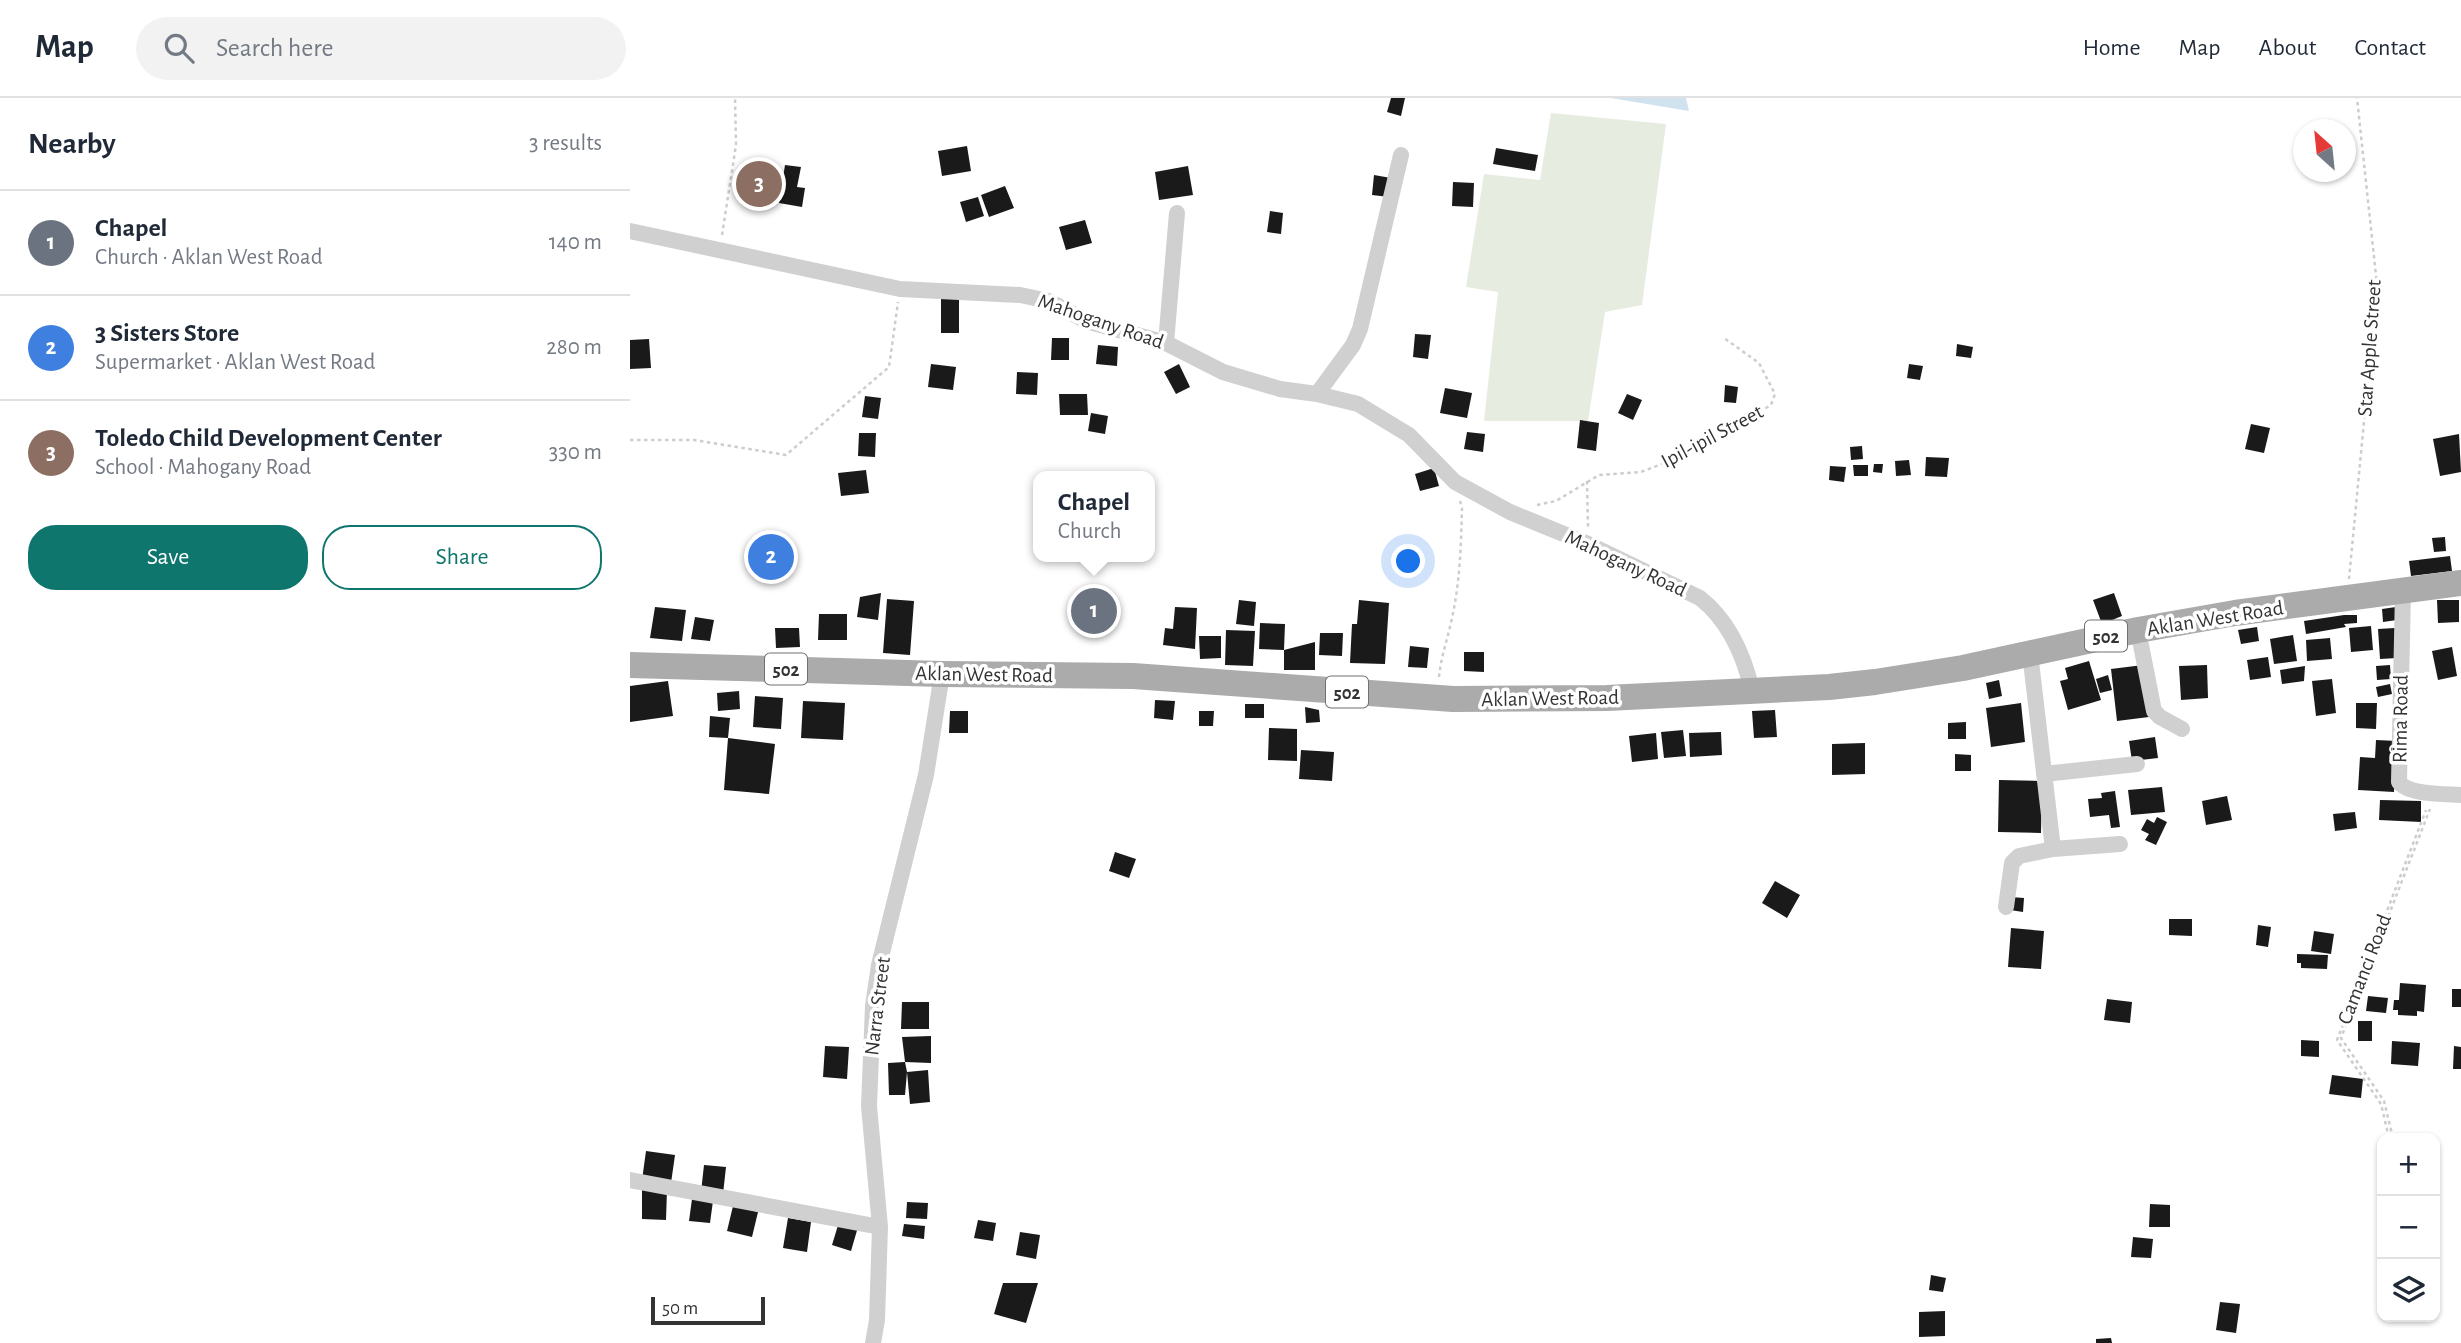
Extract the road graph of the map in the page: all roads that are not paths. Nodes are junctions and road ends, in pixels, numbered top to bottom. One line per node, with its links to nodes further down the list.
1 (1401, 155): 5 (street)
2 (1177, 213): 4 (street)
3 (630, 231): 4 (street, Mahogany Road)
4 (1166, 343): 5 (street, Mahogany Road)
5 (1317, 394): 12 (street, Mahogany Road)
6 (2461, 583): 7 (main road, Aklan West Road / 502)
7 (2403, 591): 8 (main road, Aklan West Road / 502); 16 (street, Rima Road)
8 (2138, 630): 9 (main road, Aklan West Road / 502); 13 (street)
9 (2030, 653): 12 (main road, Aklan West Road / 502); 15 (street)
10 (630, 665): 11 (main road, Aklan West Road / 502)
11 (942, 674): 12 (main road, Aklan West Road / 502); 21 (street, Narra Street)
12 (1752, 690)
13 (2182, 729)
14 (2137, 764): 15 (street)
15 (2044, 774): 18 (street)
16 (2461, 795)
17 (2120, 844): 18 (street)
18 (2053, 849): 19 (street)
19 (2006, 907)
20 (630, 1180): 21 (street)
21 (880, 1227): 22 (street, Narra Street)
22 (873, 1343)

